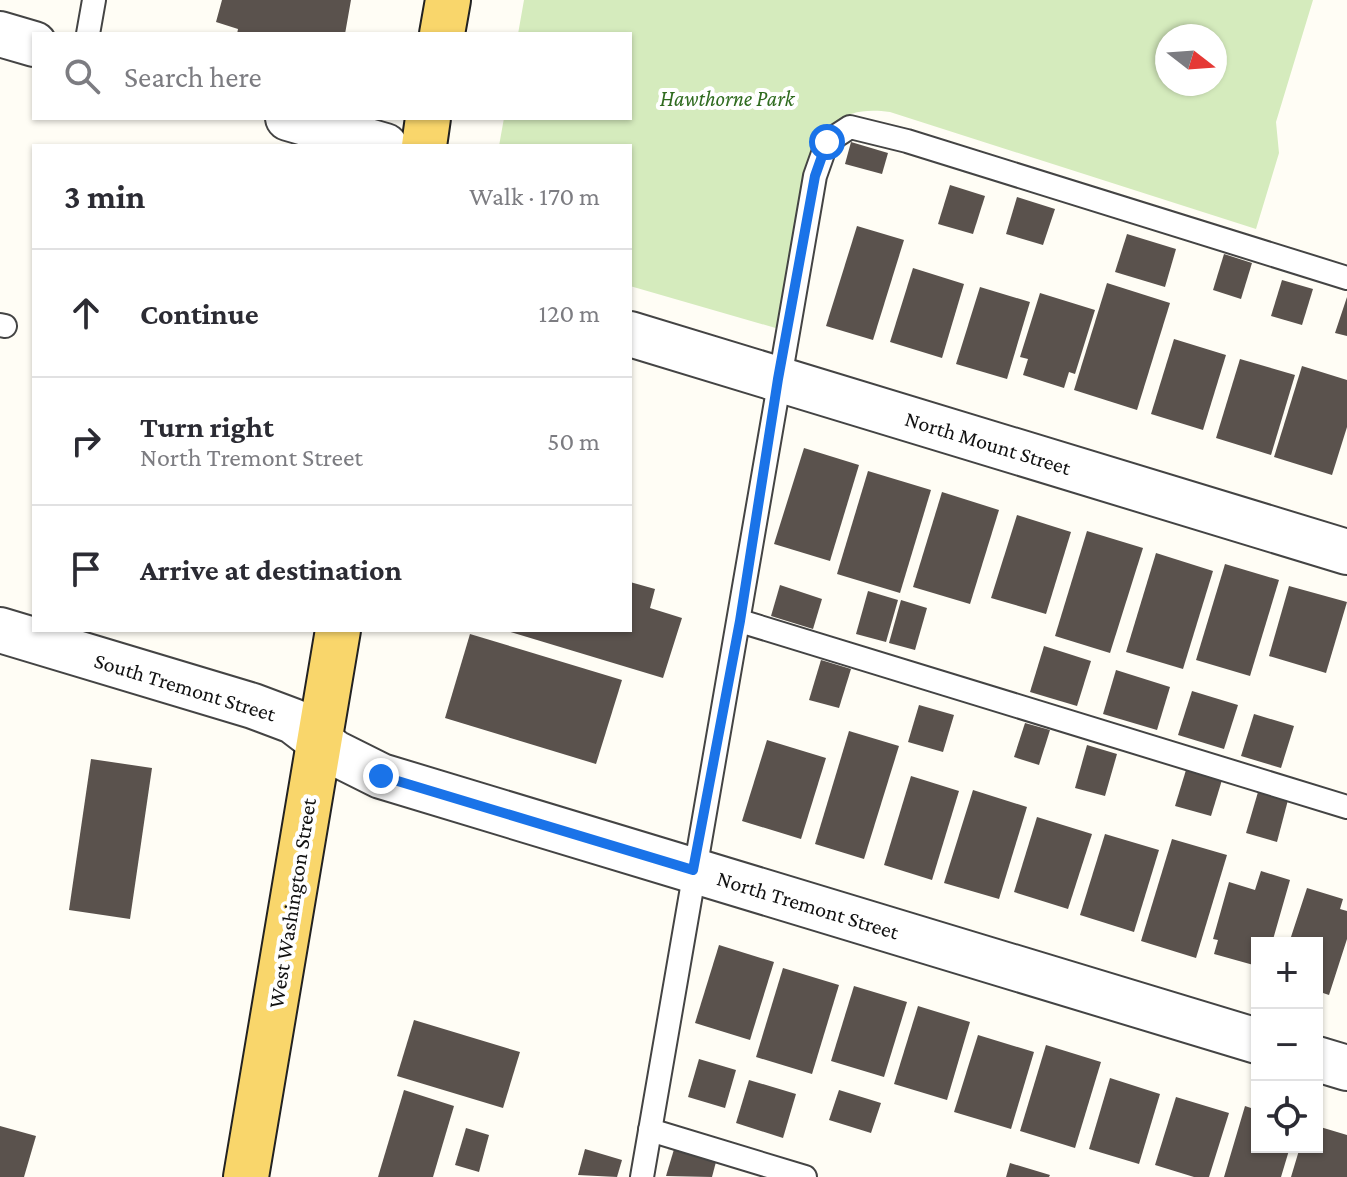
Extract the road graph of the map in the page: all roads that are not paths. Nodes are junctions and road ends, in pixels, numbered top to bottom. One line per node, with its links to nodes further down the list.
1 (94, 0): 3 (lane)
2 (448, 0): 4 (main road)
3 (88, 32)
4 (442, 32)
5 (0, 34): 6 (street)
6 (32, 43)
7 (295, 120): 9 (street)
8 (428, 120): 10 (main road)
9 (378, 144)
10 (424, 144)
11 (1347, 278): 13 (lane)
12 (632, 335): 13 (street, North Mount Street)
13 (778, 379): 14 (street, North Mount Street); 15 (lane)
14 (1347, 552)
15 (740, 621): 19 (lane); 20 (lane)
16 (0, 630): 18 (street, South Tremont Street)
17 (338, 632): 18 (main road, West Washington Street)
18 (319, 742): 20 (street, North Tremont Street); 25 (main road, West Washington Street)
19 (1347, 807)
20 (693, 870): 21 (street, North Tremont Street); 24 (lane)
21 (1251, 1039)
22 (1323, 1061): 23 (street)
23 (1347, 1068)
24 (650, 1130): 26 (lane); 27 (lane)
25 (246, 1177)
26 (642, 1177)
27 (805, 1177)

